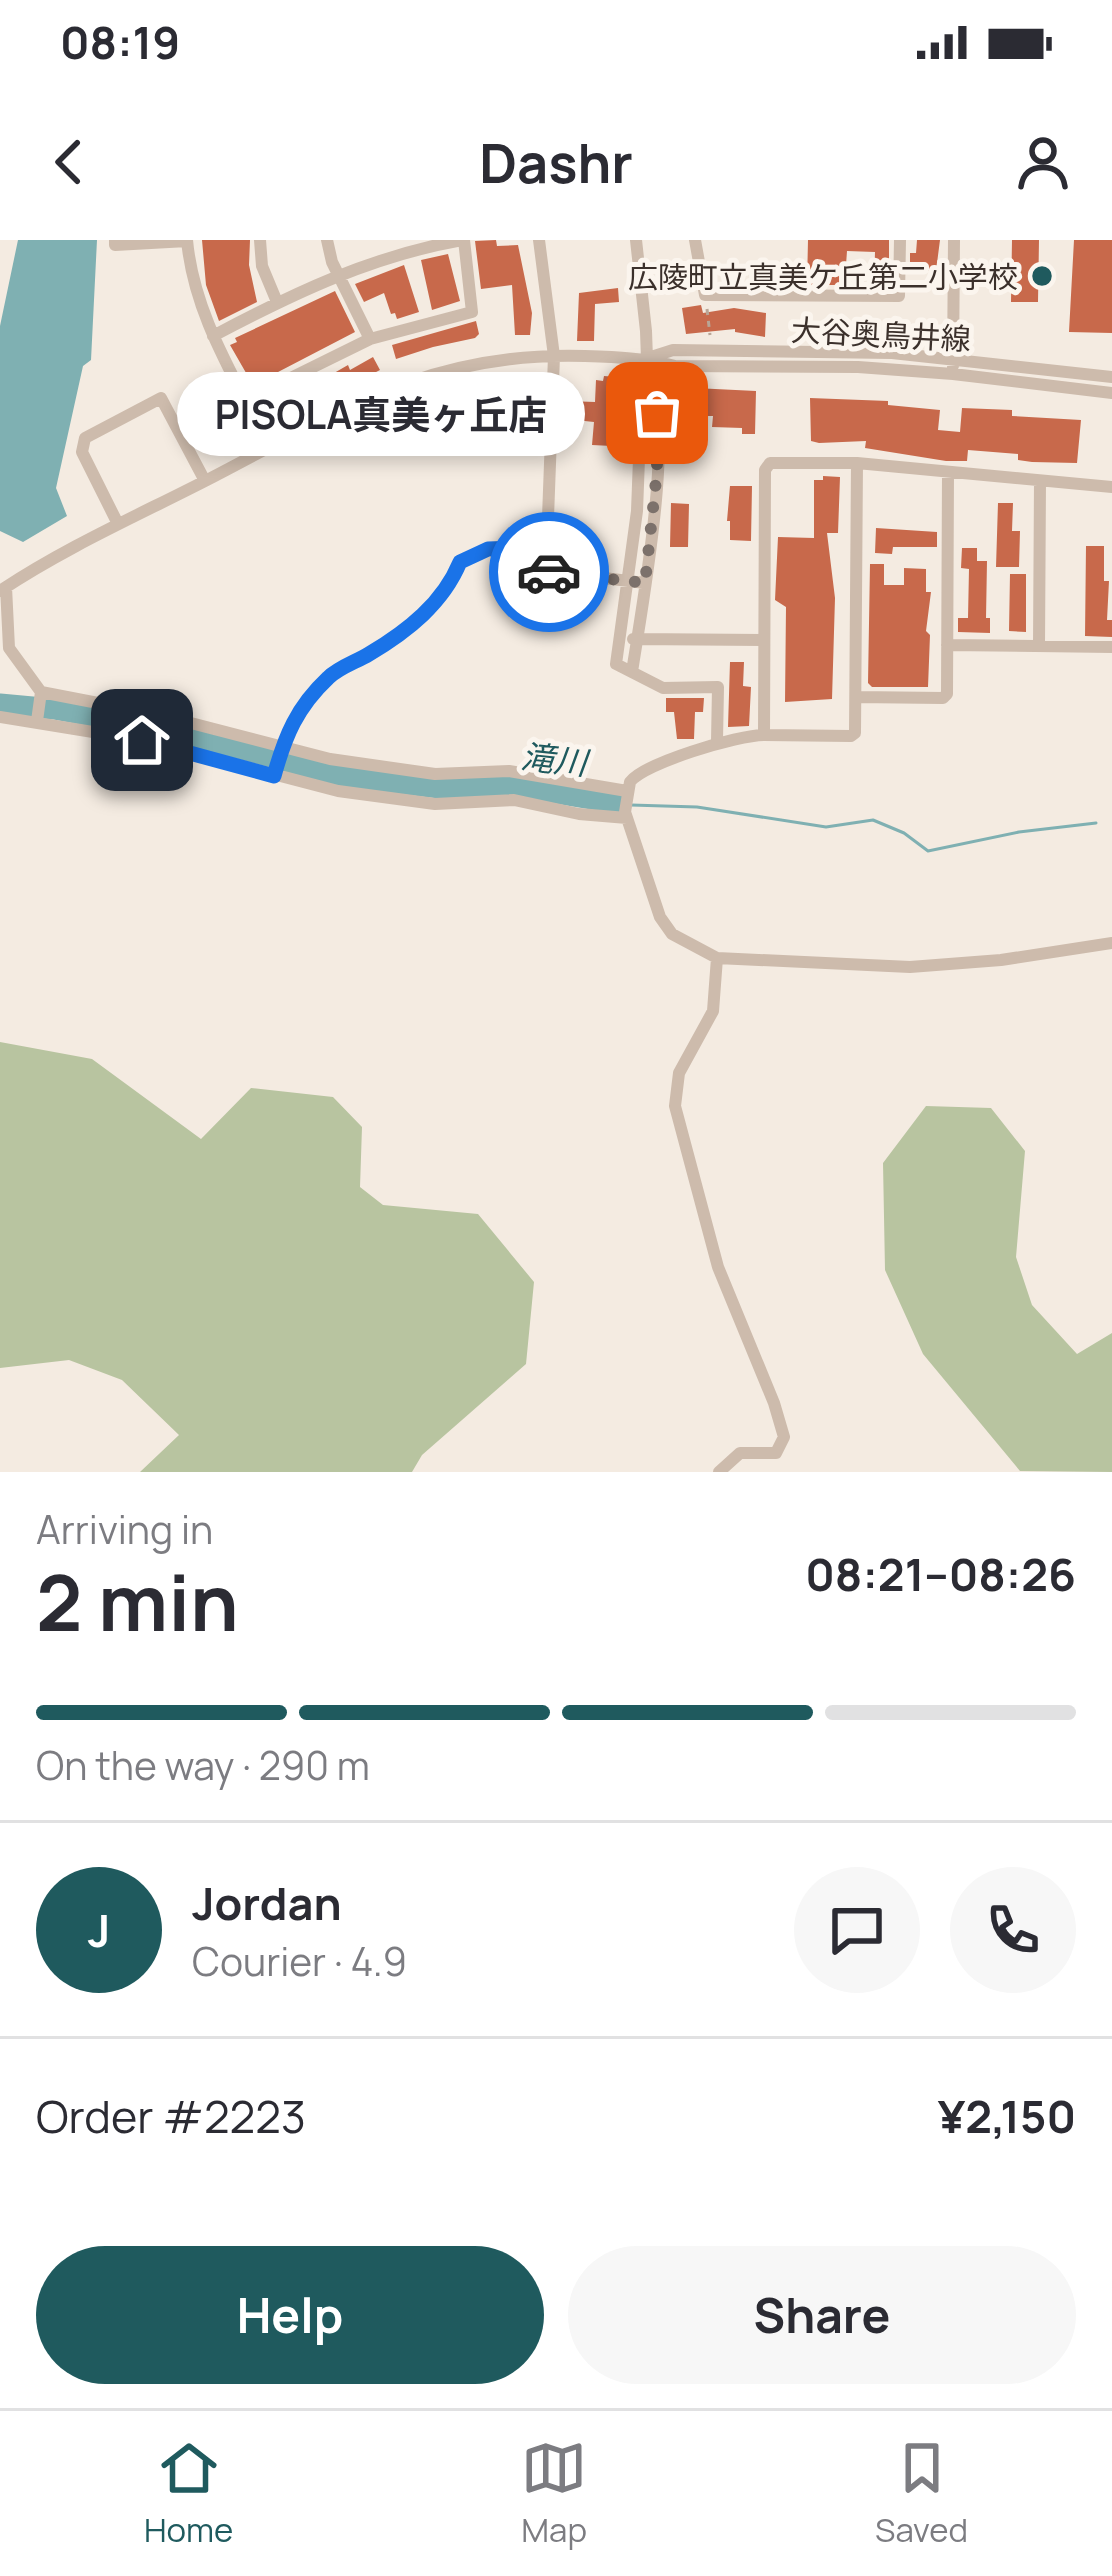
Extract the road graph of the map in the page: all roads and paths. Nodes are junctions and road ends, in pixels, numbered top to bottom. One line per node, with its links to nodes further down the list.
1 (115, 240): 10 (street)
2 (260, 240): 13 (street)
3 (327, 240): 11 (street)
4 (463, 240): 11 (street); 15 (street)
5 (539, 240): 17 (street)
6 (636, 240): 18 (street)
7 (695, 240): 12 (street)
8 (901, 240): 12 (street)
9 (954, 240): 19 (street)
10 (187, 241): 14 (street)
11 (338, 274): 13 (street); 15 (street)
12 (705, 296): 16 (path)
13 (277, 302): 14 (street)
14 (213, 336): 22 (street)
15 (370, 339): 22 (street)
16 (712, 351): 18 (street, 大谷奥鳥井線); 19 (street, 大谷奥鳥井線)
17 (554, 356): 18 (street); 23 (street); 30 (street)
18 (647, 358): 19 (street); 31 (street); 32 (street)
19 (953, 367): 20 (street, 大谷奥鳥井線); 21 (street)
20 (1112, 377)
21 (1112, 393)
22 (246, 400): 23 (street)
23 (269, 448): 26 (street)
24 (857, 464): 25 (street); 36 (street); 42 (street)
25 (948, 472): 27 (street); 37 (street)
26 (206, 481): 29 (street); 29 (street)
27 (1040, 481): 28 (street); 38 (street)
28 (1112, 487)
29 (118, 524): 33 (street)
30 (546, 571): 31 (street); 47 (street)
31 (628, 581): 32 (street); 34 (street)
32 (645, 583): 35 (street)
33 (3, 589): 41 (street)
34 (620, 638): 35 (street); 40 (street)
35 (637, 639): 36 (street); 40 (street)
36 (763, 640): 45 (street)
37 (947, 645): 38 (street); 42 (street)
38 (1039, 646): 39 (street)
39 (1112, 647)
40 (632, 672): 46 (street)
41 (41, 692): 44 (street); 47 (street)
42 (856, 697): 45 (street)
43 (0, 717): 44 (street)
44 (37, 721): 48 (street)
45 (764, 736): 46 (street)
46 (717, 741): 50 (street)
47 (282, 747): 48 (street); 49 (street)
48 (274, 776): 51 (street)
49 (574, 784): 50 (street); 51 (street)
50 (627, 791): 52 (street)
51 (568, 811): 52 (street)
52 (626, 813): 54 (street)
53 (1112, 943): 54 (street)
54 (717, 958): 55 (street)
55 (718, 1472)

